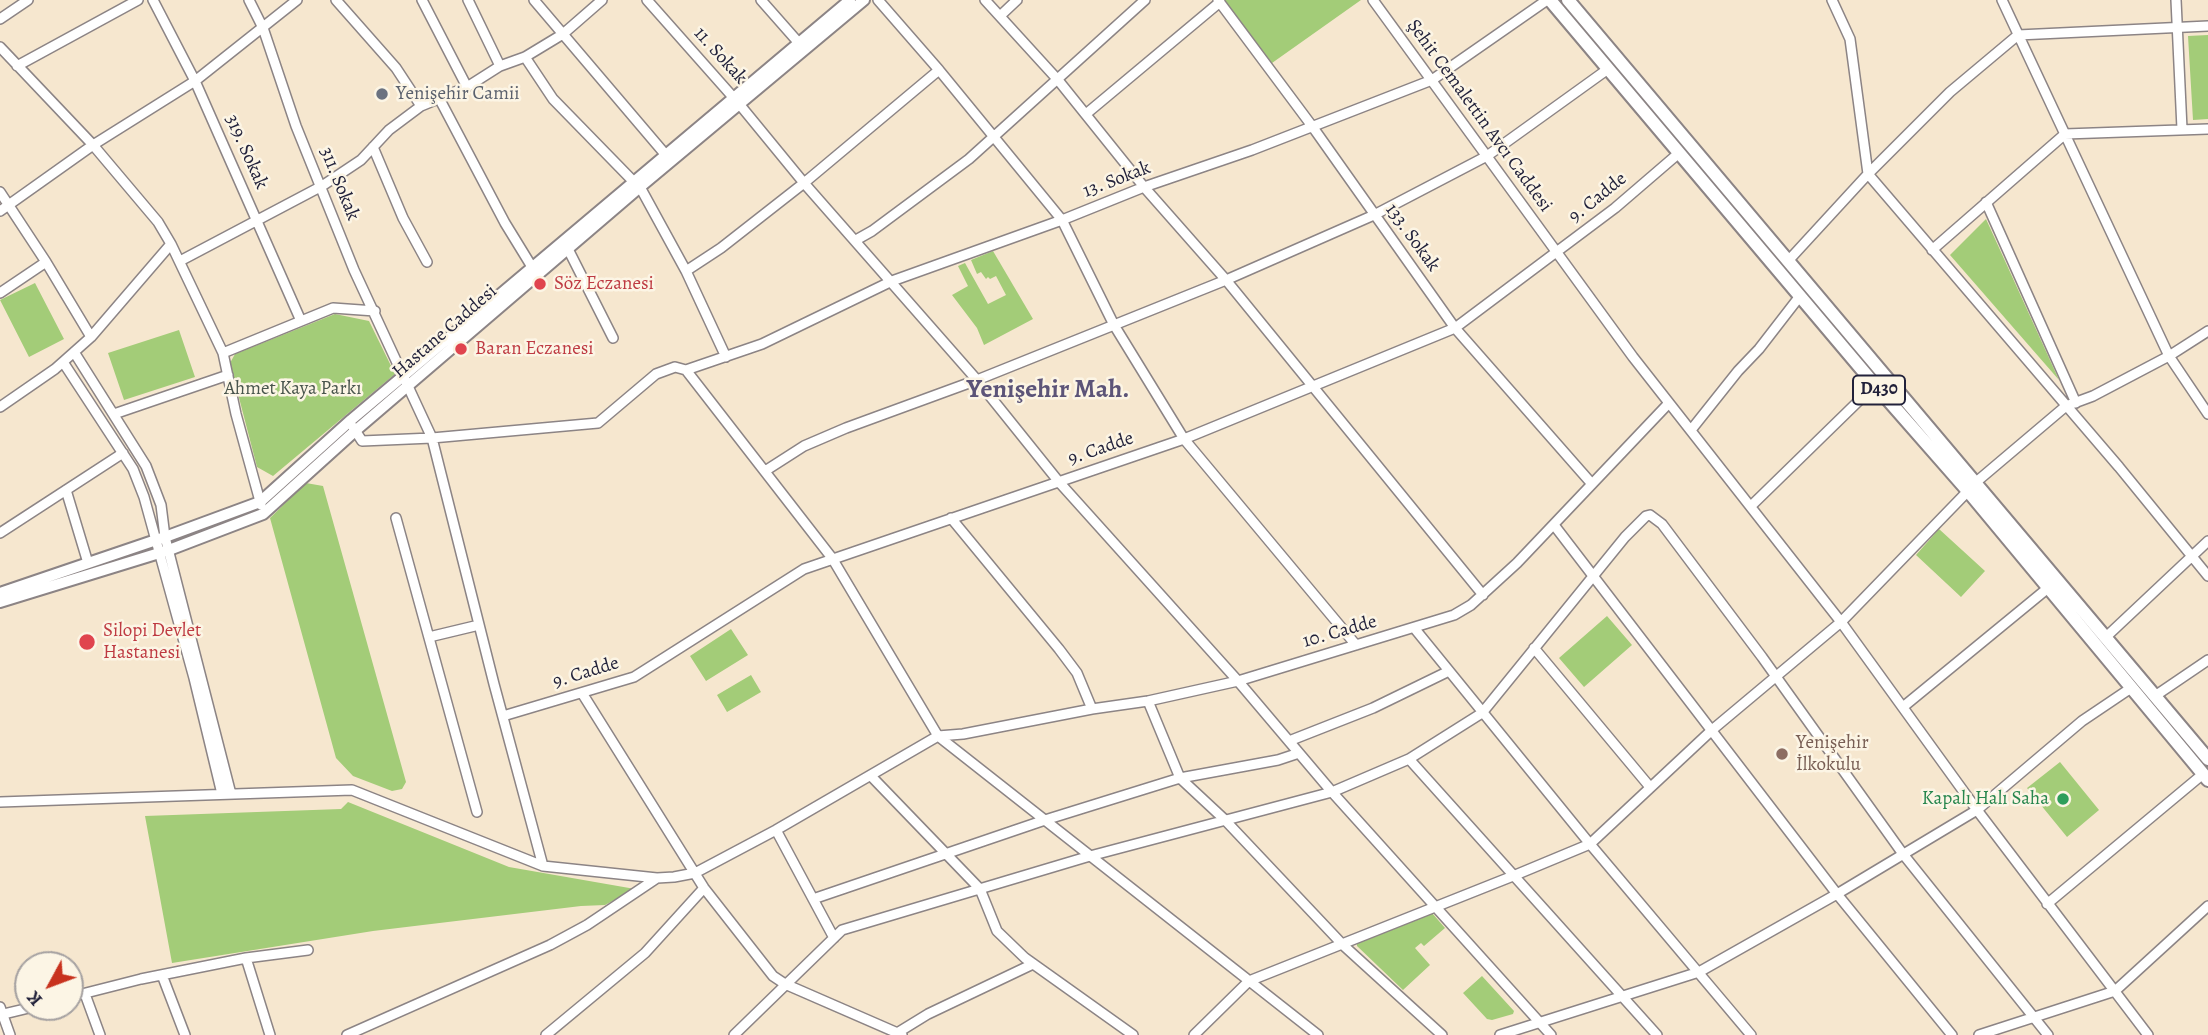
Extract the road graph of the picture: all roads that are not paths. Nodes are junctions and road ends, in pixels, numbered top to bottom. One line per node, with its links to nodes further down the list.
1 (28, 0): 27 (street)
2 (138, 0): 36 (street)
3 (153, 0): 42 (street, 319. Sokak)
4 (249, 0): 30 (street, 311. Sokak)
5 (297, 0): 30 (street)
6 (336, 0): 46 (street)
7 (422, 0): 43 (street)
8 (468, 0): 37 (street)
9 (534, 0): 31 (street)
10 (601, 0): 31 (street)
11 (646, 0): 45 (street, 11. Sokak)
12 (761, 0): 33 (street)
13 (850, 0): 33 (main road, Hastane Caddesi)
14 (864, 0): 45 (main road, Hastane Caddesi)
15 (878, 0): 39 (street)
16 (985, 0): 26 (street)
17 (1017, 0): 26 (street)
18 (1145, 0): 40 (street)
19 (1373, 0): 41 (street, Şehit Cemalettin Avcı Caddesi)
20 (1549, 0): 38 (highway, D430); 41 (street, 13. Sokak)
21 (1568, 0): 76 (highway, D430)
22 (1832, 0): 58 (street)
23 (2002, 0): 32 (street)
24 (2176, 0): 29 (street)
25 (1219, 1): 47 (street); 48 (street, 133. Sokak)
26 (1000, 16): 40 (street)
27 (0, 19)
28 (2208, 26): 29 (street)
29 (2177, 27): 32 (street); 50 (street)
30 (263, 28): 42 (street); 61 (street, 311. Sokak)
31 (563, 34): 35 (street); 56 (street)
32 (2018, 35): 51 (street); 58 (street)
33 (799, 42): 45 (main road, Hastane Caddesi)
34 (0, 47): 36 (street)
35 (525, 57): 37 (street); 60 (street)
36 (17, 66): 53 (street)
37 (500, 66): 43 (street)
38 (1608, 69): 55 (highway, D430); 57 (street)
39 (939, 70): 52 (street); 59 (street)
40 (1058, 80): 47 (street); 52 (street)
41 (1432, 80): 48 (street, 13. Sokak); 57 (street, Şehit Cemalettin Avcı Caddesi)
42 (195, 81): 53 (street); 69 (street, 319. Sokak)
43 (467, 87): 44 (street)
44 (439, 98): 46 (street); 79 (street)
45 (736, 101): 56 (main road, Hastane Caddesi); 59 (street, 11. Sokak); 60 (main road, Hastane Caddesi)
46 (421, 106): 54 (street)
47 (1086, 114): 62 (street)
48 (1312, 126): 62 (street, 13. Sokak); 67 (street, 133. Sokak)
49 (2208, 128): 50 (street)
50 (2182, 129): 51 (street)
51 (2065, 134): 64 (street); 95 (street)
52 (993, 136): 68 (street); 70 (street)
53 (93, 145): 65 (street); 71 (street)
54 (373, 147): 61 (street); 78 (street)
55 (1679, 153): 74 (street, 9. Cadde); 84 (highway, D430)
56 (665, 154): 60 (main road, Hastane Caddesi)
57 (1487, 156): 67 (street); 74 (street, Şehit Cemalettin Avcı Caddesi)
58 (1868, 174): 73 (street); 76 (street)
59 (804, 183): 70 (street, 11. Sokak); 80 (street)
60 (636, 184): 72 (main road, Hastane Caddesi); 79 (main road, Hastane Caddesi); 80 (street)
61 (322, 186): 69 (street); 85 (street, 311. Sokak)
62 (1144, 187): 68 (street, 13. Sokak); 81 (street)
63 (0, 192): 65 (street)
64 (1986, 202): 73 (street); 104 (street)
65 (9, 205): 66 (street); 77 (street)
66 (0, 211)
67 (1374, 215): 81 (street); 88 (street, 133. Sokak)
68 (1062, 220): 82 (street, 13. Sokak); 87 (street)
69 (257, 221): 75 (street); 86 (street, 319. Sokak)
70 (856, 240): 82 (street, 11. Sokak)
71 (172, 244): 75 (street); 90 (street)
72 (568, 250): 91 (street); 100 (main road, Hastane Caddesi)
73 (1932, 250): 104 (street)
74 (1557, 253): 88 (street, 9. Cadde); 103 (street, Şehit Cemalettin Avcı Caddesi)
75 (180, 261): 93 (street)
76 (1788, 261): 117 (highway, D430)
77 (46, 262): 83 (street); 90 (street)
78 (427, 262)
79 (532, 267): 100 (main road, Hastane Caddesi)
80 (686, 271): 94 (street)
81 (1226, 280): 87 (street); 102 (street)
82 (892, 281): 94 (street, 13. Sokak); 99 (street, 11. Sokak)
83 (0, 293)
84 (1800, 296): 101 (highway, D430); 109 (street)
85 (375, 311): 86 (street); 100 (street, 311. Sokak)
86 (301, 321): 93 (street)
87 (1114, 325): 99 (street); 112 (street)
88 (1455, 328): 102 (street, 9. Cadde); 116 (street, 133. Sokak)
89 (2208, 331): 95 (street)
90 (91, 337): 92 (street)
91 (613, 338)
92 (74, 352): 96 (street); 106 (street)
93 (223, 353): 98 (street)
94 (726, 356): 97 (street, 13. Sokak)
95 (2169, 356): 104 (street); 107 (street)
96 (63, 362): 105 (street); 113 (street)
97 (686, 370): 111 (street, 13. Sokak); 114 (street)
98 (228, 375): 106 (street); 120 (street)
99 (977, 380): 114 (street); 115 (street, 11. Sokak)
100 (405, 383): 108 (main road, Hastane Caddesi); 110 (main road, Hastane Caddesi); 111 (street, 311. Sokak)
101 (1875, 385): 117 (highway, D430); 119 (street)
102 (1312, 388): 112 (street, 9. Cadde); 135 (street)
103 (1669, 402): 109 (street, Şehit Cemalettin Avcı Caddesi); 116 (street, 10. Cadde)
104 (2071, 404): 117 (street); 128 (street)
105 (0, 407)
106 (114, 414): 125 (street)
107 (2208, 414)
108 (351, 420): 110 (street); 120 (main road, Hastane Caddesi)
109 (1691, 430): 119 (street, Şehit Cemalettin Avcı Caddesi)
110 (355, 431): 111 (street, 13. Sokak); 120 (main road, Hastane Caddesi)
111 (432, 438): 138 (street, 311. Sokak)
112 (1184, 439): 115 (street, 9. Cadde); 142 (street)
113 (123, 453): 118 (street); 125 (street)
114 (765, 471): 129 (street)
115 (1059, 482): 121 (street, 9. Cadde); 147 (street, 11. Sokak)
116 (1592, 484): 123 (street, 10. Cadde)
117 (1972, 487): 133 (highway, D430); 137 (street); 141 (highway, D430)
118 (66, 491): 124 (street); 130 (street)
119 (1751, 506): 137 (street, Şehit Cemalettin Avcı Caddesi)
120 (261, 508): 125 (main road, Hastane Caddesi); 127 (main road, Hastane Caddesi)
121 (951, 517): 129 (street, 9. Cadde); 153 (street)
122 (396, 518): 140 (street)
123 (1554, 525): 131 (street); 135 (street, 10. Cadde)
124 (0, 533)
125 (161, 538): 127 (street); 130 (main road, Hastane Caddesi)
126 (2208, 541): 128 (street)
127 (164, 551): 136 (main road, Hastane Caddesi); 167 (street)
128 (2192, 557): 132 (street); 141 (street)
129 (832, 558): 149 (street, 9. Cadde); 157 (street)
130 (88, 563): 134 (main road, Hastane Caddesi)
131 (1593, 574): 143 (street); 146 (street); 156 (street)
132 (2208, 576)
133 (2048, 588): 148 (highway, D430); 152 (street)
134 (0, 593)
135 (1483, 595): 139 (street, 10. Cadde)
136 (0, 602)
137 (1841, 622): 146 (street); 152 (street, Şehit Cemalettin Avcı Caddesi)
138 (479, 625): 140 (street); 155 (street, 311. Sokak)
139 (1415, 629): 142 (street, 10. Cadde); 145 (street)
140 (429, 637): 170 (street)
141 (2106, 638): 150 (highway, D430)
142 (1356, 645): 147 (street, 10. Cadde)
143 (1534, 648): 154 (street); 165 (street)
144 (2208, 660): 150 (street)
145 (1449, 671): 154 (street); 158 (street)
146 (1775, 678): 156 (street); 176 (street)
147 (1238, 681): 151 (street, 10. Cadde); 158 (street, 11. Sokak)
148 (2131, 688): 163 (highway, D430); 169 (street)
149 (582, 692): 155 (street, 9. Cadde); 179 (street)
150 (2155, 696): 161 (highway, D430)
151 (1148, 701): 153 (street, 10. Cadde); 164 (street)
152 (1903, 707): 169 (street, Şehit Cemalettin Avcı Caddesi)
153 (1092, 709): 157 (street, 10. Cadde)
154 (1482, 713): 160 (street); 174 (street)
155 (503, 716): 178 (street, 311. Sokak)
156 (1712, 730): 165 (street); 184 (street)
157 (939, 736): 162 (street); 172 (street)
158 (1289, 741): 159 (street, 11. Sokak)
159 (1299, 754): 164 (street); 166 (street, 11. Sokak)
160 (1409, 759): 166 (street); 180 (street)
161 (2208, 759)
162 (870, 776): 173 (street); 175 (street)
163 (2206, 777): 186 (street)
164 (1180, 778): 171 (street); 172 (street)
165 (1650, 787): 174 (street)
166 (1332, 792): 171 (street); 187 (street, 11. Sokak)
167 (227, 794): 168 (street); 178 (street)
168 (0, 803)
169 (1977, 810): 176 (street); 186 (street, Şehit Cemalettin Avcı Caddesi)
170 (477, 812)
171 (1224, 819): 177 (street); 190 (street)
172 (1045, 820): 175 (street); 177 (street)
173 (776, 830): 179 (street); 185 (street)
174 (1590, 844): 180 (street); 194 (street)
175 (946, 854): 183 (street); 185 (street)
176 (1903, 854): 184 (street); 202 (street)
177 (1090, 856): 183 (street); 196 (street)
178 (543, 866): 181 (street)
179 (695, 873): 181 (street); 182 (street)
180 (1513, 876): 187 (street); 200 (street)
181 (657, 877): 210 (street)
182 (704, 888): 197 (street); 211 (street)
183 (980, 889): 189 (street); 193 (street)
184 (1837, 894): 194 (street); 220 (street)
185 (813, 899): 189 (street)
186 (2047, 904): 198 (street, Şehit Cemalettin Avcı Caddesi)
187 (1436, 906): 190 (street); 203 (street, 11. Sokak)
188 (2208, 906): 198 (street)
189 (834, 938): 197 (street)
190 (1343, 945): 196 (street); 215 (street)
191 (308, 950): 192 (street)
192 (246, 958): 195 (street); 209 (street)
193 (1033, 964): 205 (street); 212 (street)
194 (1699, 972): 200 (street); 219 (street)
195 (162, 975): 199 (street); 208 (street)
196 (1249, 981): 213 (street); 214 (street)
197 (785, 984): 204 (street); 205 (street)
198 (2115, 991): 202 (street); 223 (street, Şehit Cemalettin Avcı Caddesi)
199 (85, 993): 207 (street)
200 (1622, 996): 203 (street); 218 (street)
201 (1, 1012): 206 (street)
202 (2034, 1018): 221 (street); 222 (street)
203 (1539, 1022): 216 (street); 217 (street, 11. Sokak)
204 (737, 1034)
205 (900, 1034)
206 (10, 1035)
207 (100, 1035)
208 (185, 1035)
209 (270, 1035)
210 (347, 1035)
211 (547, 1035)
212 (1133, 1035)
213 (1194, 1035)
214 (1318, 1035)
215 (1441, 1035)
216 (1500, 1035)
217 (1551, 1035)
218 (1657, 1035)
219 (1751, 1035)
220 (1952, 1035)
221 (1979, 1035)
222 (2048, 1035)
223 (2148, 1035)

